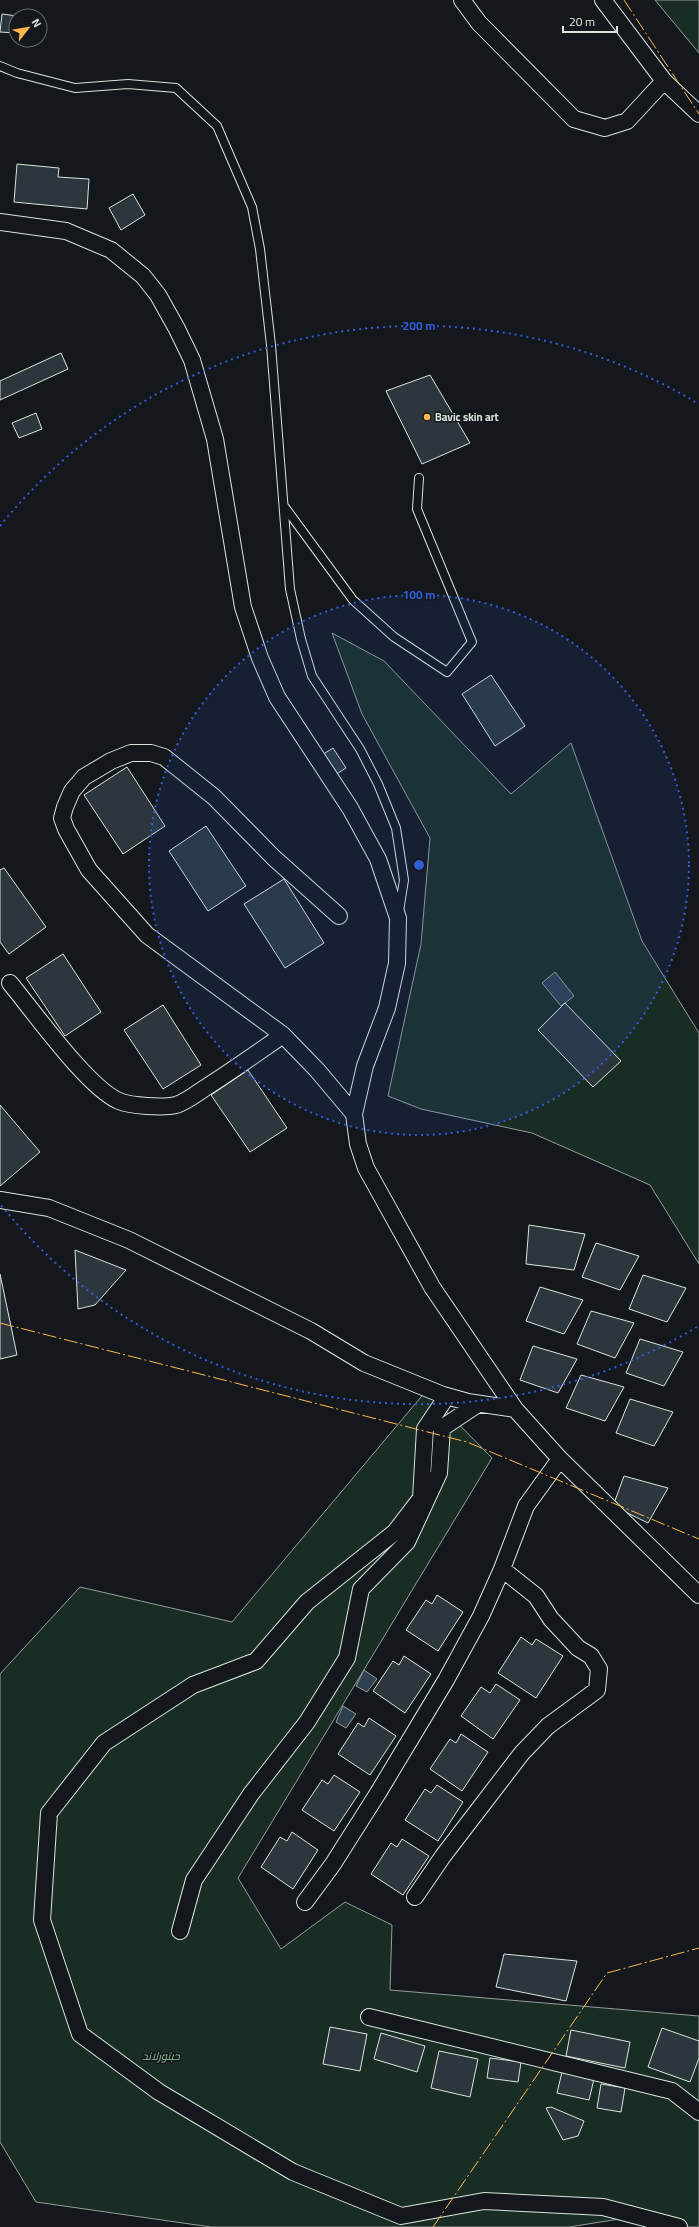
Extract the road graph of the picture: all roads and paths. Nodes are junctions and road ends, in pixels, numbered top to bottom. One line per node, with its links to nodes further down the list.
1 (462, 0): 4 (street)
2 (603, 0): 4 (street)
3 (0, 66): 8 (lane)
4 (664, 81): 5 (street)
5 (699, 114)
6 (0, 222): 10 (street)
7 (419, 478): 8 (lane)
8 (283, 506): 10 (lane)
9 (339, 916): 12 (street)
10 (398, 918): 13 (street)
11 (10, 983): 12 (street)
12 (282, 1035): 13 (street)
13 (354, 1114): 17 (street)
14 (0, 1200): 15 (street)
15 (447, 1396): 16 (street); 26 (street)
16 (478, 1404): 17 (street); 23 (street)
17 (515, 1409): 18 (street)
18 (560, 1459): 19 (street); 20 (street)
19 (502, 1569): 21 (street); 22 (street)
20 (699, 1595)
21 (415, 1897)
22 (305, 1902)
23 (180, 1931)
24 (369, 2017): 25 (street)
25 (699, 2112)
26 (679, 2227)

